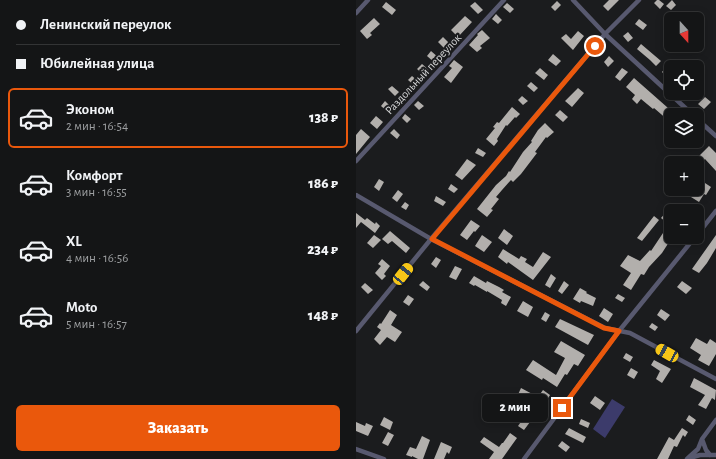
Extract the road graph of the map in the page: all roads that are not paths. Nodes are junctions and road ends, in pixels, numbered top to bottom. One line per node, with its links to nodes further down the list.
1 (368, 0): 5 (street)
2 (504, 0): 10 (street, Раздольный переулок)
3 (573, 0): 6 (street)
4 (639, 0): 6 (street)
5 (356, 13)
6 (605, 34): 7 (street); 14 (street)
7 (685, 108)
8 (704, 125): 9 (street)
9 (716, 136)
10 (356, 161)
11 (356, 195): 14 (street)
12 (716, 211): 13 (street)
13 (704, 226)
14 (432, 239): 16 (street); 17 (street)
15 (690, 244): 17 (street)
16 (356, 331)
17 (619, 331): 18 (street); 25 (street)
18 (716, 379)
19 (716, 420): 20 (street)
20 (702, 439): 22 (street); 26 (street)
21 (356, 448): 24 (street)
22 (710, 455): 23 (street); 26 (street)
23 (716, 455)
24 (384, 459)
25 (524, 459)
26 (687, 459)

